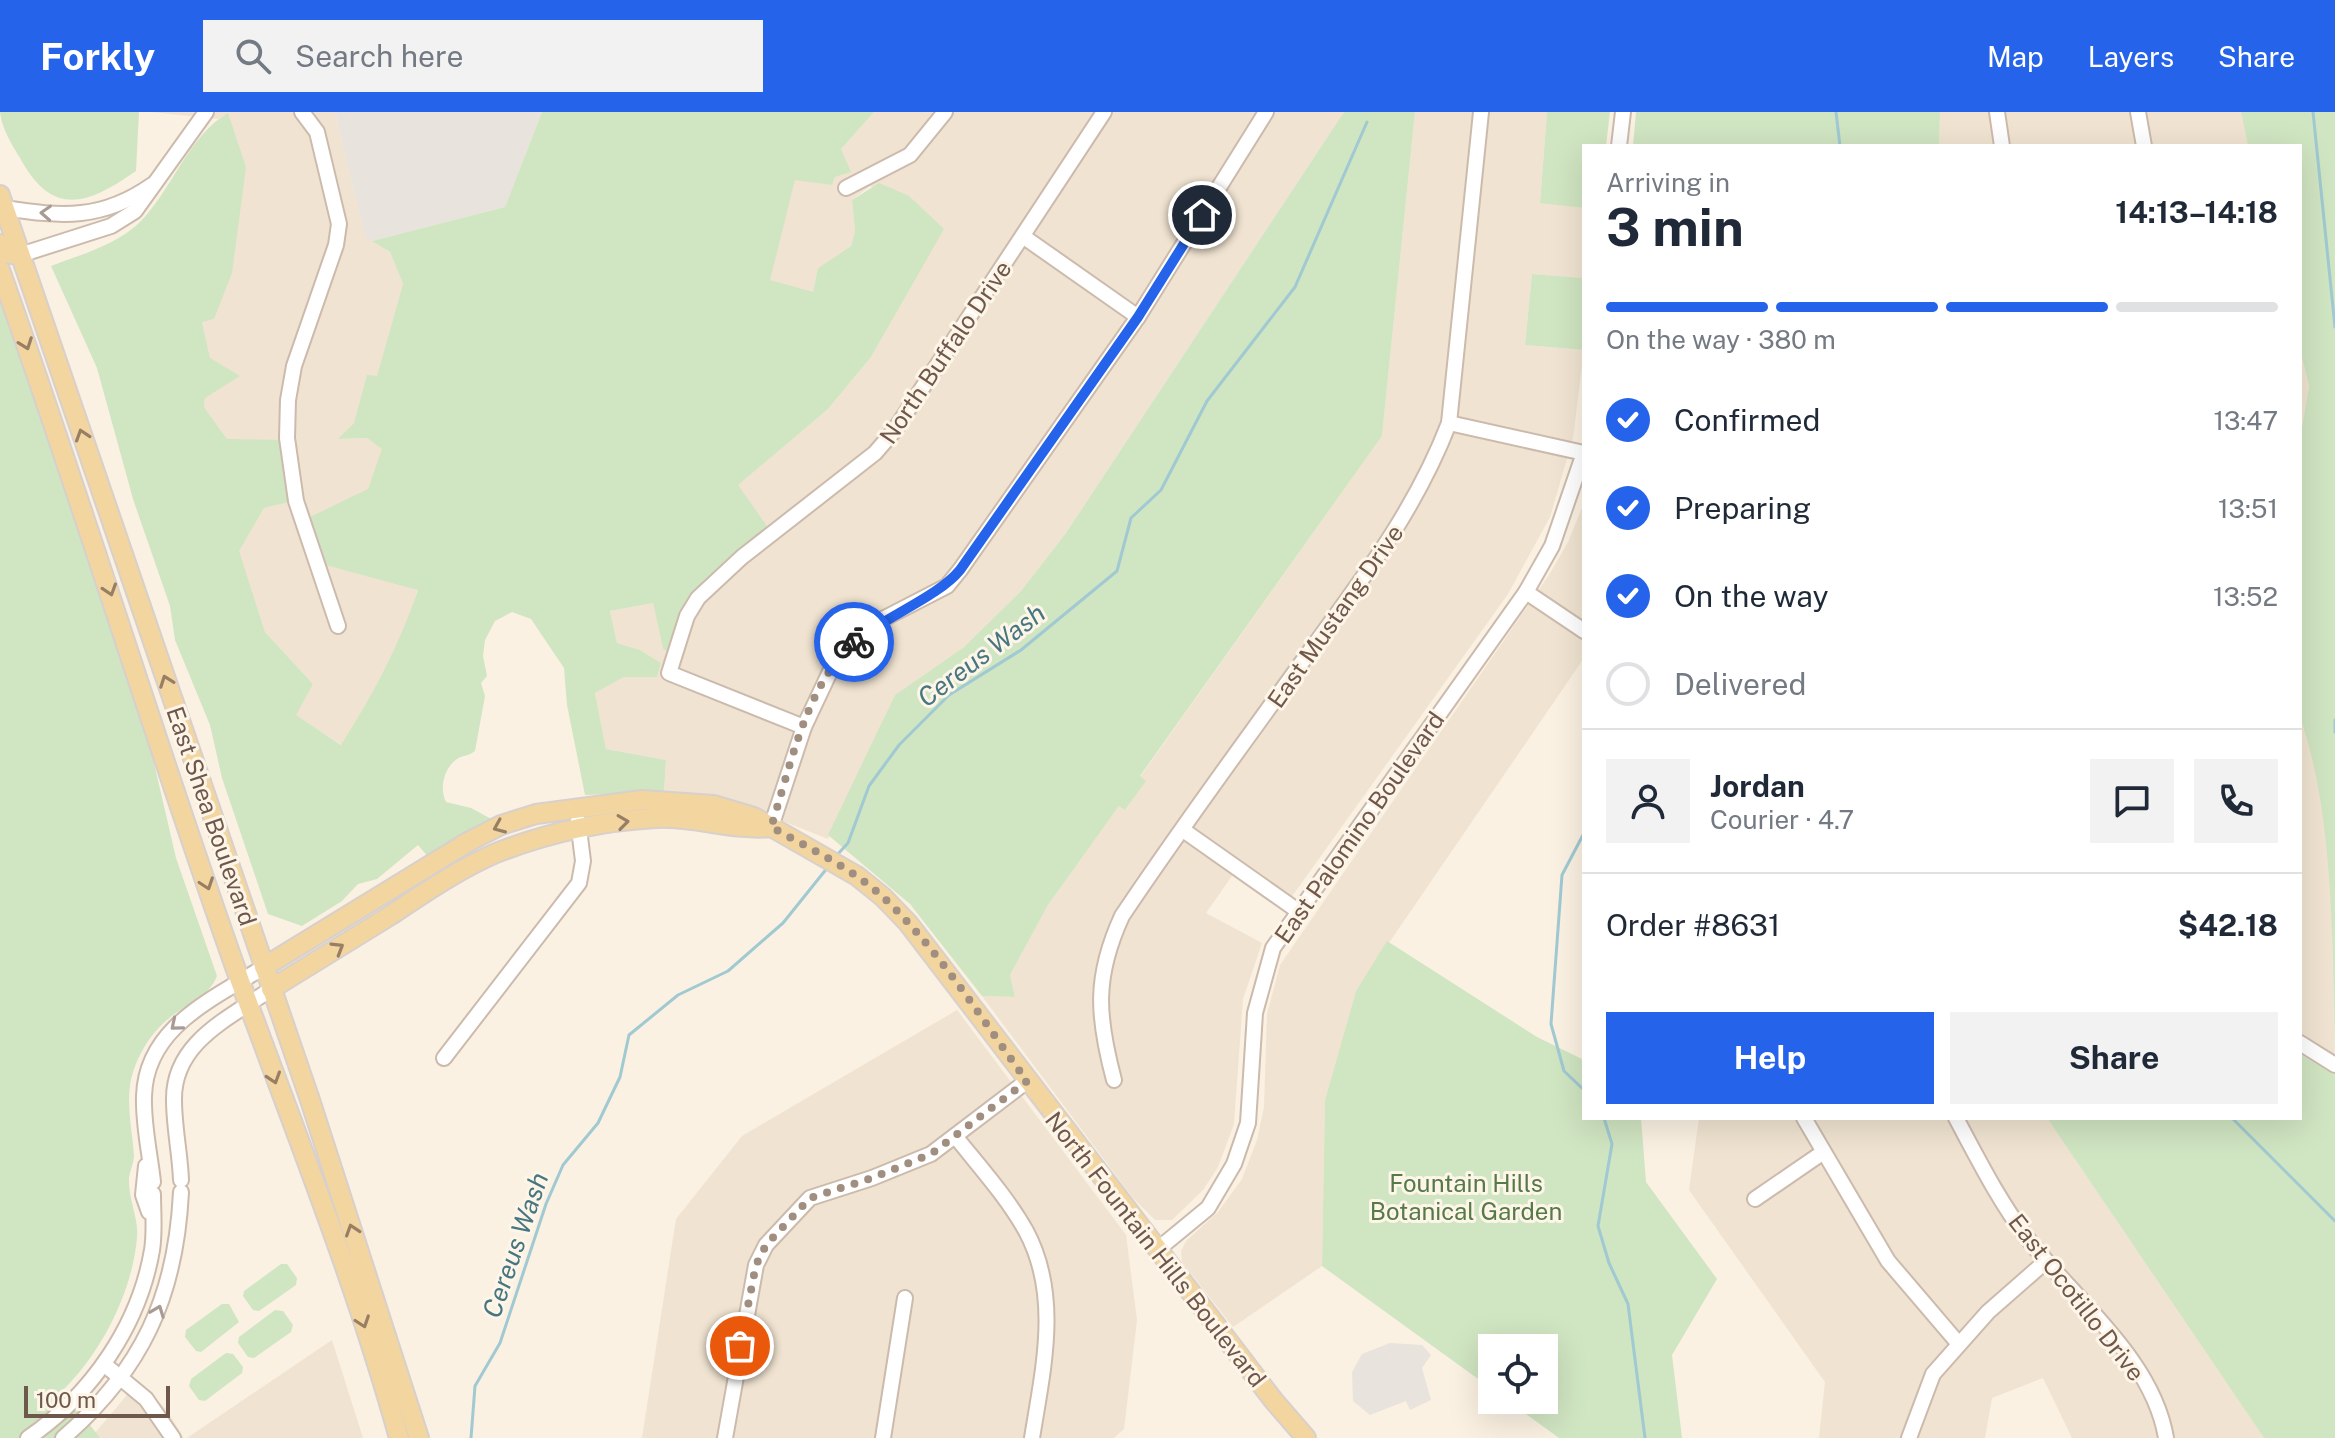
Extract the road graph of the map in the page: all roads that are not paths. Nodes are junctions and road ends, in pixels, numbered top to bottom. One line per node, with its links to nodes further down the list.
1 (206, 112): 13 (street)
2 (302, 112): 27 (street)
3 (945, 112): 14 (street)
4 (1104, 112): 18 (street, North Buffalo Drive)
5 (1266, 112): 22 (street)
6 (1481, 112): 23 (street, East Mustang Drive)
7 (1623, 112): 10 (street)
8 (1997, 112): 11 (street)
9 (2138, 112): 12 (street)
10 (1619, 144)
11 (2002, 144)
12 (2144, 144)
13 (155, 182): 16 (street); 17 (street)
14 (846, 188)
15 (2, 202): 16 (street, one-way to 15); 20 (main road, East Shea Boulevard)
16 (79, 213): 17 (street)
17 (82, 236): 20 (street)
18 (1024, 237): 22 (street); 29 (street, North Buffalo Drive)
19 (0, 244): 20 (main road)
20 (20, 255): 35 (main road, East Shea Boulevard, one-way to 20)
21 (0, 270): 36 (main road, East Shea Boulevard, one-way to 36)
22 (1138, 317): 29 (street)
23 (1449, 423): 24 (street); 33 (street, East Mustang Drive)
24 (1582, 453)
25 (1582, 459): 26 (street, East Palomino Boulevard)
26 (1526, 592): 28 (street); 34 (street, East Palomino Boulevard)
27 (338, 626)
28 (1582, 630)
29 (804, 727): 32 (street)
30 (575, 808): 31 (street); 32 (main road, North Fountain Hills Boulevard); 35 (main road, North Fountain Hills Boulevard, one-way to 35)
31 (580, 827): 32 (main road, North Fountain Hills Boulevard, one-way to 32); 37 (main road, North Fountain Hills Boulevard, one-way to 31); 40 (street)
32 (771, 827): 43 (main road, North Fountain Hills Boulevard)
33 (1183, 830): 34 (street); 42 (street, East Mustang Drive)
34 (1298, 911): 53 (street, East Palomino Boulevard)
35 (264, 967): 36 (street); 37 (main road, East Shea Boulevard)
36 (240, 981): 38 (main road, East Shea Boulevard); 49 (street, one-way to 49)
37 (271, 989): 38 (street); 65 (main road, East Shea Boulevard, one-way to 37)
38 (249, 1004): 47 (street); 64 (main road, East Shea Boulevard, one-way to 64)
39 (2302, 1044): 41 (street)
40 (444, 1058)
41 (2335, 1065)
42 (1114, 1080)
43 (1027, 1081): 46 (street); 53 (main road, North Fountain Hills Boulevard)
44 (1805, 1120): 48 (street)
45 (1957, 1120): 54 (street, East Ocotillo Drive)
46 (955, 1136): 66 (street); 68 (street)
47 (180, 1152): 49 (street); 51 (street); 51 (street)
48 (1822, 1153): 50 (street); 58 (street)
49 (150, 1155): 52 (street); 52 (street)
50 (1755, 1199)
51 (180, 1218): 52 (street); 56 (street)
52 (153, 1222): 55 (street)
53 (1157, 1250): 69 (main road, North Fountain Hills Boulevard)
54 (2045, 1262): 58 (street); 71 (street, East Ocotillo Drive)
55 (146, 1270): 56 (street); 59 (street)
56 (170, 1276): 60 (street, one-way to 56)
57 (905, 1298): 67 (street)
58 (1958, 1343): 70 (street)
59 (105, 1365): 60 (street); 61 (street)
60 (123, 1378): 62 (street); 63 (street)
61 (28, 1438)
62 (63, 1438)
63 (173, 1438)
64 (399, 1438)
65 (419, 1438)
66 (725, 1438)
67 (883, 1438)
68 (1032, 1438)
69 (1306, 1438)
70 (1909, 1438)
71 (2166, 1438)

